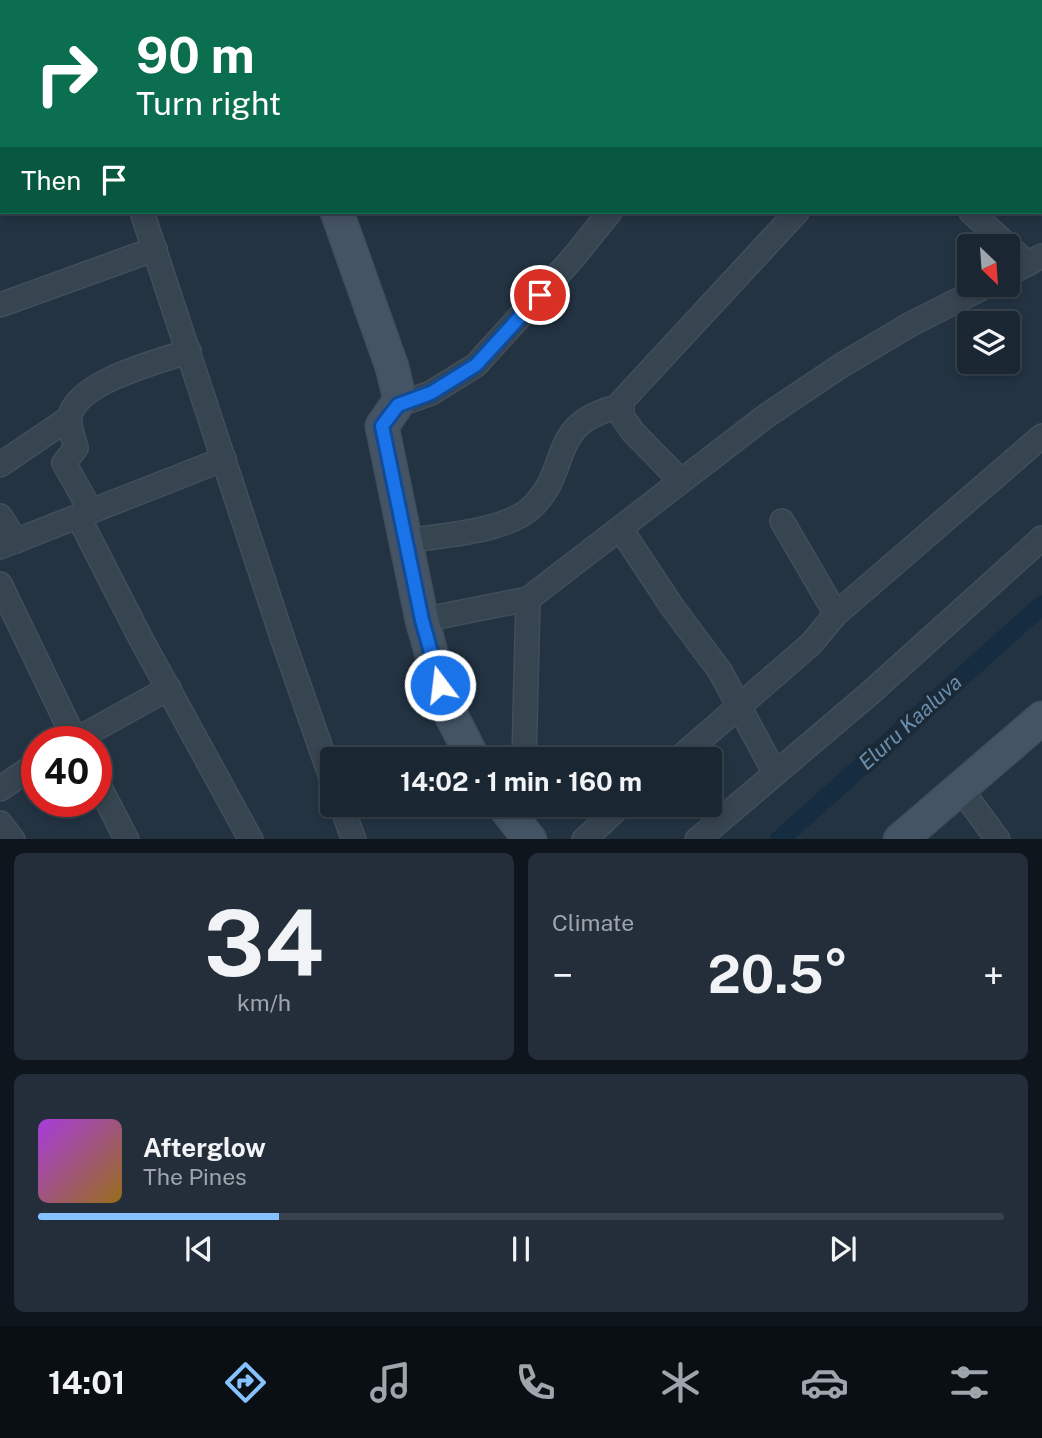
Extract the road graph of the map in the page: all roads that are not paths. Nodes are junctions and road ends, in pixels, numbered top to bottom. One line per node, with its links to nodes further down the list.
1 (143, 214): 6 (street)
2 (338, 214): 11 (street)
3 (608, 214): 11 (street)
4 (973, 214): 7 (street)
5 (787, 215): 12 (street)
6 (155, 249): 9 (street); 10 (street)
7 (1026, 265)
8 (962, 298): 17 (street)
9 (0, 305)
10 (189, 351): 13 (street); 15 (street)
11 (398, 405): 23 (street)
12 (622, 406): 17 (street); 23 (street)
13 (69, 418): 16 (street); 18 (street)
14 (1042, 436): 27 (street)
15 (224, 459): 18 (street); 34 (street)
16 (0, 465)
17 (680, 480): 21 (street)
18 (84, 514): 24 (street); 29 (street)
19 (0, 516): 24 (street)
20 (782, 520): 27 (street)
21 (620, 528): 26 (street); 30 (street)
22 (1042, 538): 38 (street)
23 (407, 541): 28 (street)
24 (8, 544)
25 (0, 584): 32 (street)
26 (528, 599): 28 (street); 36 (street)
27 (836, 614): 30 (street)
28 (422, 620): 35 (street)
29 (169, 688): 33 (street); 50 (street)
30 (739, 705): 37 (street); 38 (street)
31 (1042, 718): 40 (street)
32 (68, 726)
33 (102, 726)
34 (320, 747)
35 (467, 747)
36 (525, 747)
37 (692, 747)
38 (775, 773): 54 (street)
39 (21, 774): 41 (street)
40 (960, 788): 55 (street); 56 (street)
41 (0, 789)
42 (112, 810): 49 (street)
43 (346, 817): 51 (street)
44 (513, 817): 52 (street)
45 (529, 817): 52 (street)
46 (608, 817): 53 (street)
47 (0, 823): 48 (street)
48 (13, 839)
49 (127, 839)
50 (251, 839)
51 (354, 839)
52 (530, 839)
53 (584, 839)
54 (697, 839)
55 (900, 839)
56 (998, 839)

